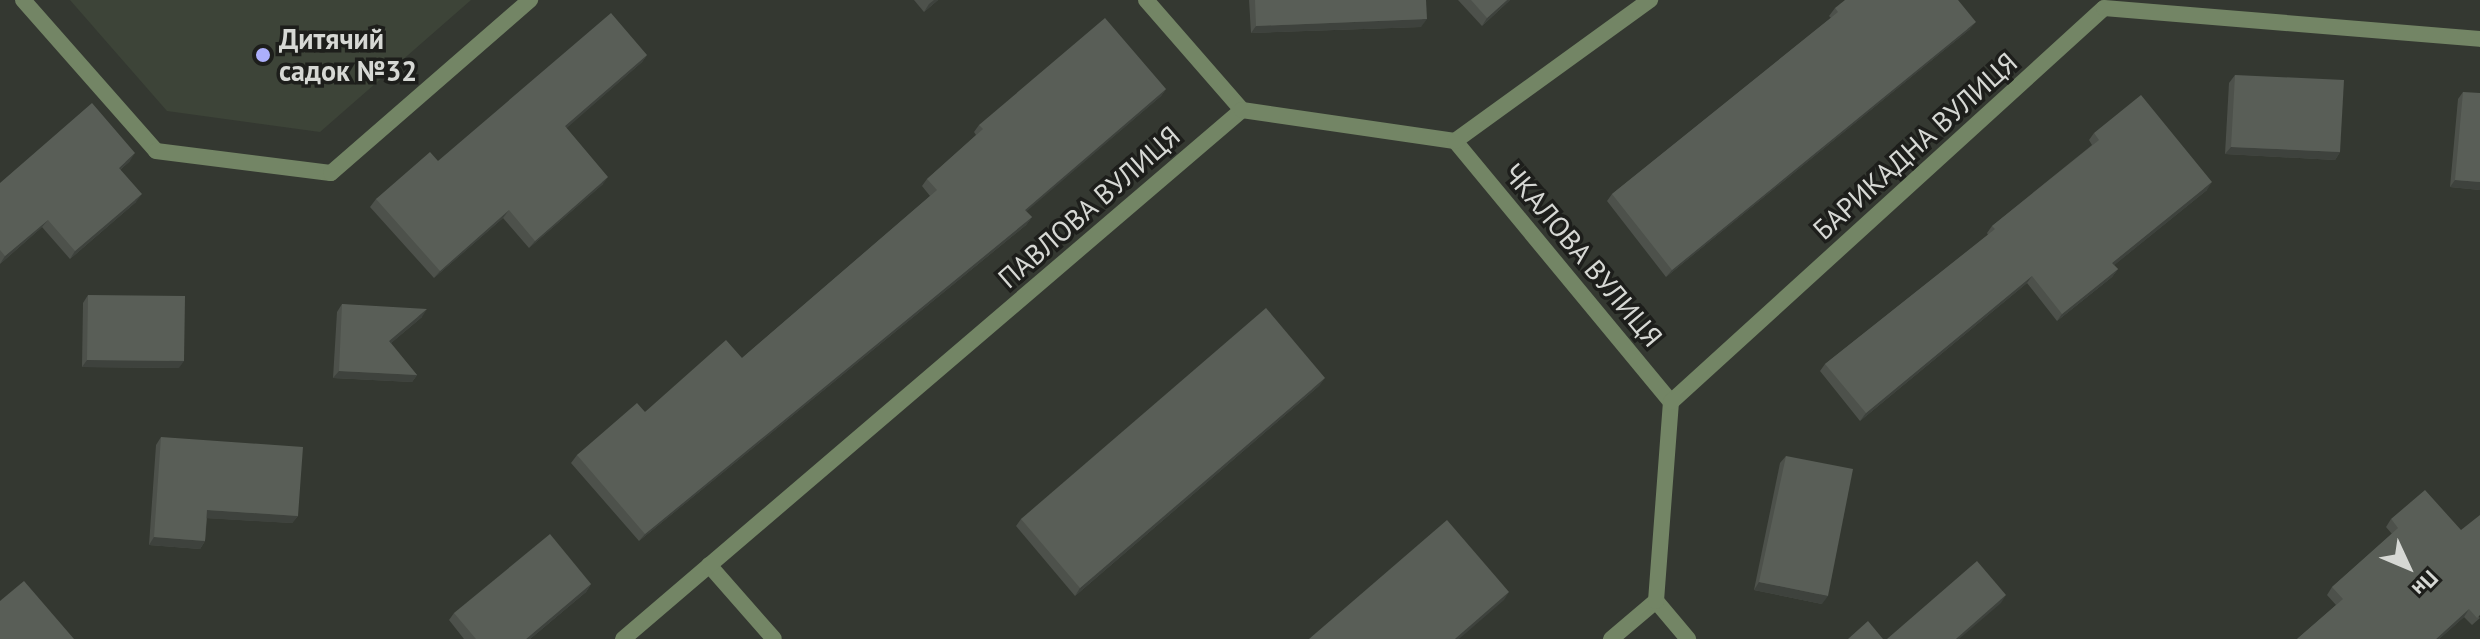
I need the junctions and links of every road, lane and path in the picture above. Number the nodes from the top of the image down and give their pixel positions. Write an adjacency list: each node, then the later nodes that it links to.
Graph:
1 (23, 0): 2 (street)
2 (530, 0)
3 (1146, 0): 7 (street)
4 (1650, 0): 8 (street)
5 (2099, 4): 6 (street, БАРИКАДНА ВУЛИЦЯ); 9 (street, БАРИКАДНА ВУЛИЦЯ)
6 (2480, 39)
7 (1242, 110): 8 (street); 10 (street, ПАВЛОВА ВУЛИЦЯ)
8 (1455, 141): 9 (street, ЧКАЛОВА ВУЛИЦЯ)
9 (1671, 402): 11 (street)
10 (709, 565): 12 (street, ПАВЛОВА ВУЛИЦЯ); 13 (street)
11 (1656, 601): 14 (street); 15 (street)
12 (623, 639)
13 (774, 639)
14 (1611, 639)
15 (1688, 639)

